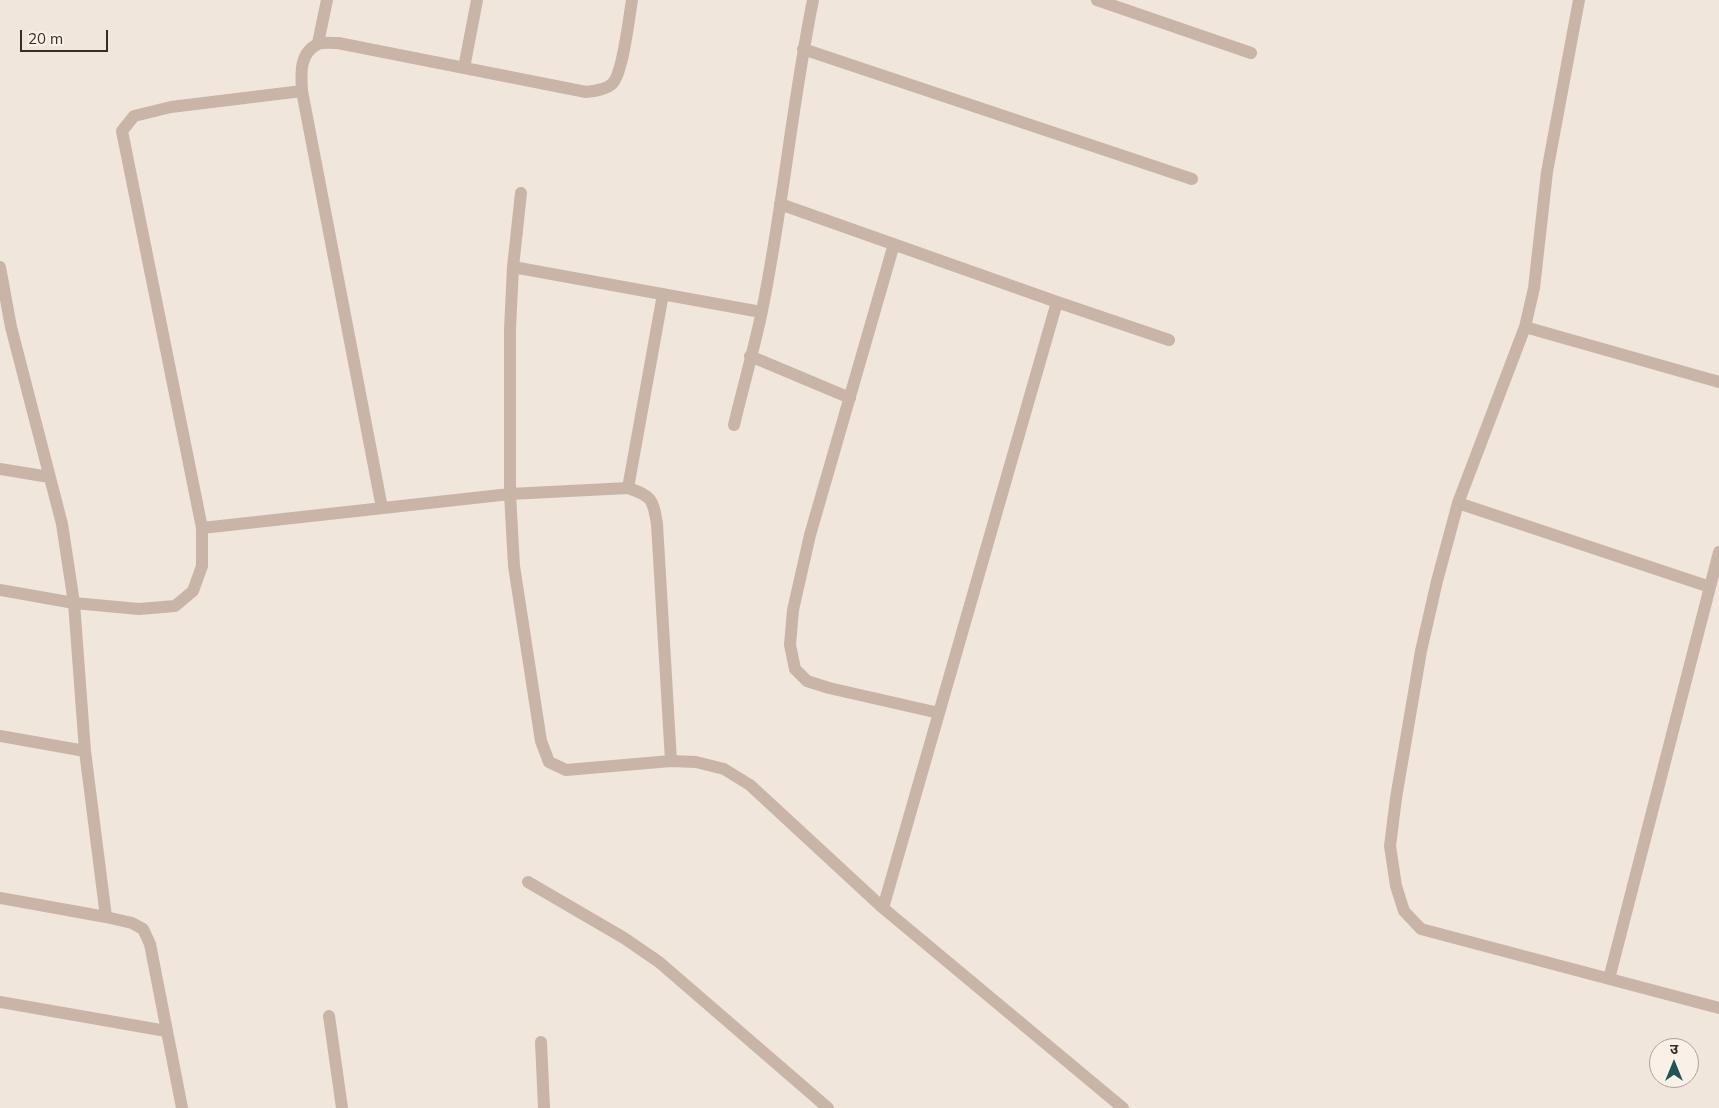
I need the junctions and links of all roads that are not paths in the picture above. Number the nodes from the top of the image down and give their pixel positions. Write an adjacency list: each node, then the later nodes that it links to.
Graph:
1 (326, 0): 7 (street)
2 (477, 0): 10 (street)
3 (632, 0): 10 (street)
4 (813, 0): 8 (street)
5 (1097, 0): 9 (street)
6 (1578, 0): 22 (street)
7 (318, 44): 10 (street); 11 (street)
8 (803, 49): 12 (street); 14 (street)
9 (1251, 53)
10 (464, 68)
11 (302, 90): 33 (street); 34 (street)
12 (1192, 179)
13 (521, 193): 17 (street)
14 (780, 204): 15 (street); 20 (street)
15 (894, 244): 19 (street); 26 (street)
16 (0, 267): 21 (street)
17 (513, 267): 18 (street); 31 (street)
18 (662, 294): 20 (street); 30 (street)
19 (1057, 302): 23 (street); 39 (street)
20 (762, 312): 24 (street)
21 (5, 326): 29 (street)
22 (1525, 327): 25 (street); 32 (street)
23 (1169, 340)
24 (750, 356): 26 (street); 27 (street)
25 (1719, 382)
26 (850, 398): 39 (street)
27 (734, 425)
28 (0, 469): 29 (street)
29 (49, 477): 38 (street)
30 (628, 488): 31 (street); 42 (street)
31 (510, 494): 33 (street); 42 (street)
32 (1458, 503): 36 (street); 47 (street)
33 (382, 508): 34 (street)
34 (202, 528): 38 (street)
35 (1719, 552): 36 (street)
36 (1710, 587): 47 (street)
37 (0, 590): 38 (street)
38 (74, 603): 41 (street)
39 (939, 713): 45 (street)
40 (0, 736): 41 (street)
41 (85, 751): 46 (street)
42 (671, 761): 45 (street)
43 (528, 882): 56 (street)
44 (0, 898): 46 (street)
45 (882, 908): 57 (street)
46 (106, 917): 51 (street)
47 (1609, 979): 49 (street)
48 (0, 1002): 51 (street)
49 (1719, 1008)
50 (329, 1016): 54 (street)
51 (166, 1031): 53 (street)
52 (541, 1042): 55 (street)
53 (182, 1108)
54 (342, 1108)
55 (544, 1108)
56 (828, 1108)
57 (1123, 1108)

